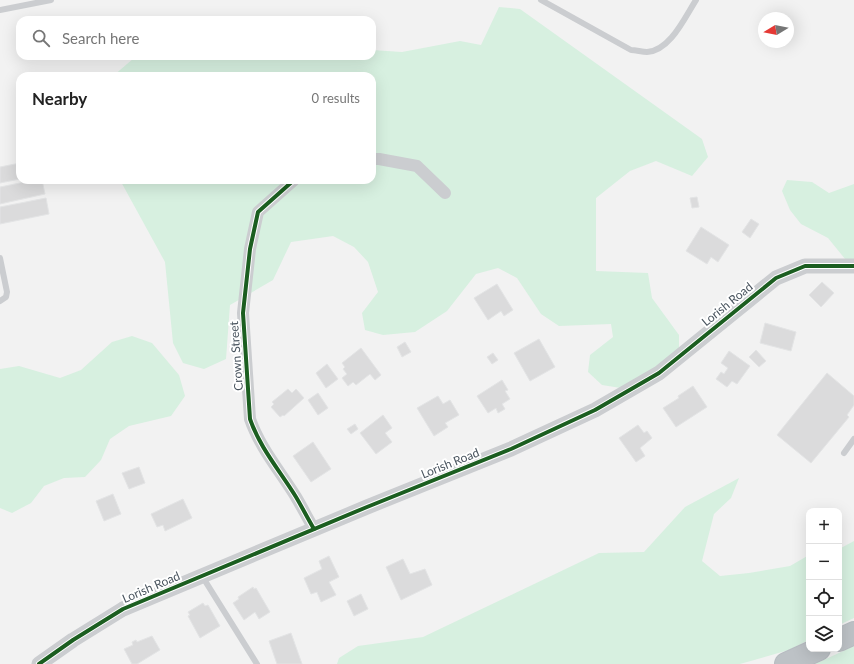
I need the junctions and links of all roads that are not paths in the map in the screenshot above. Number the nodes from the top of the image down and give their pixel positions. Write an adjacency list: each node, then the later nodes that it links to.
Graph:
1 (51, 0): 4 (lane)
2 (541, 0): 3 (lane)
3 (696, 0)
4 (0, 10)
5 (376, 159): 7 (street)
6 (290, 184): 13 (street, Crown Street)
7 (445, 193)
8 (0, 258): 10 (lane)
9 (854, 266): 13 (street, Lorish Road)
10 (0, 301)
11 (854, 439): 12 (lane)
12 (844, 453)
13 (314, 529): 14 (street, Lorish Road)
14 (202, 576): 18 (street, Lorish Road); 19 (lane)
15 (854, 633): 16 (highway)
16 (842, 639)
17 (812, 652): 20 (highway)
18 (39, 664)
19 (257, 664)
20 (786, 664)

